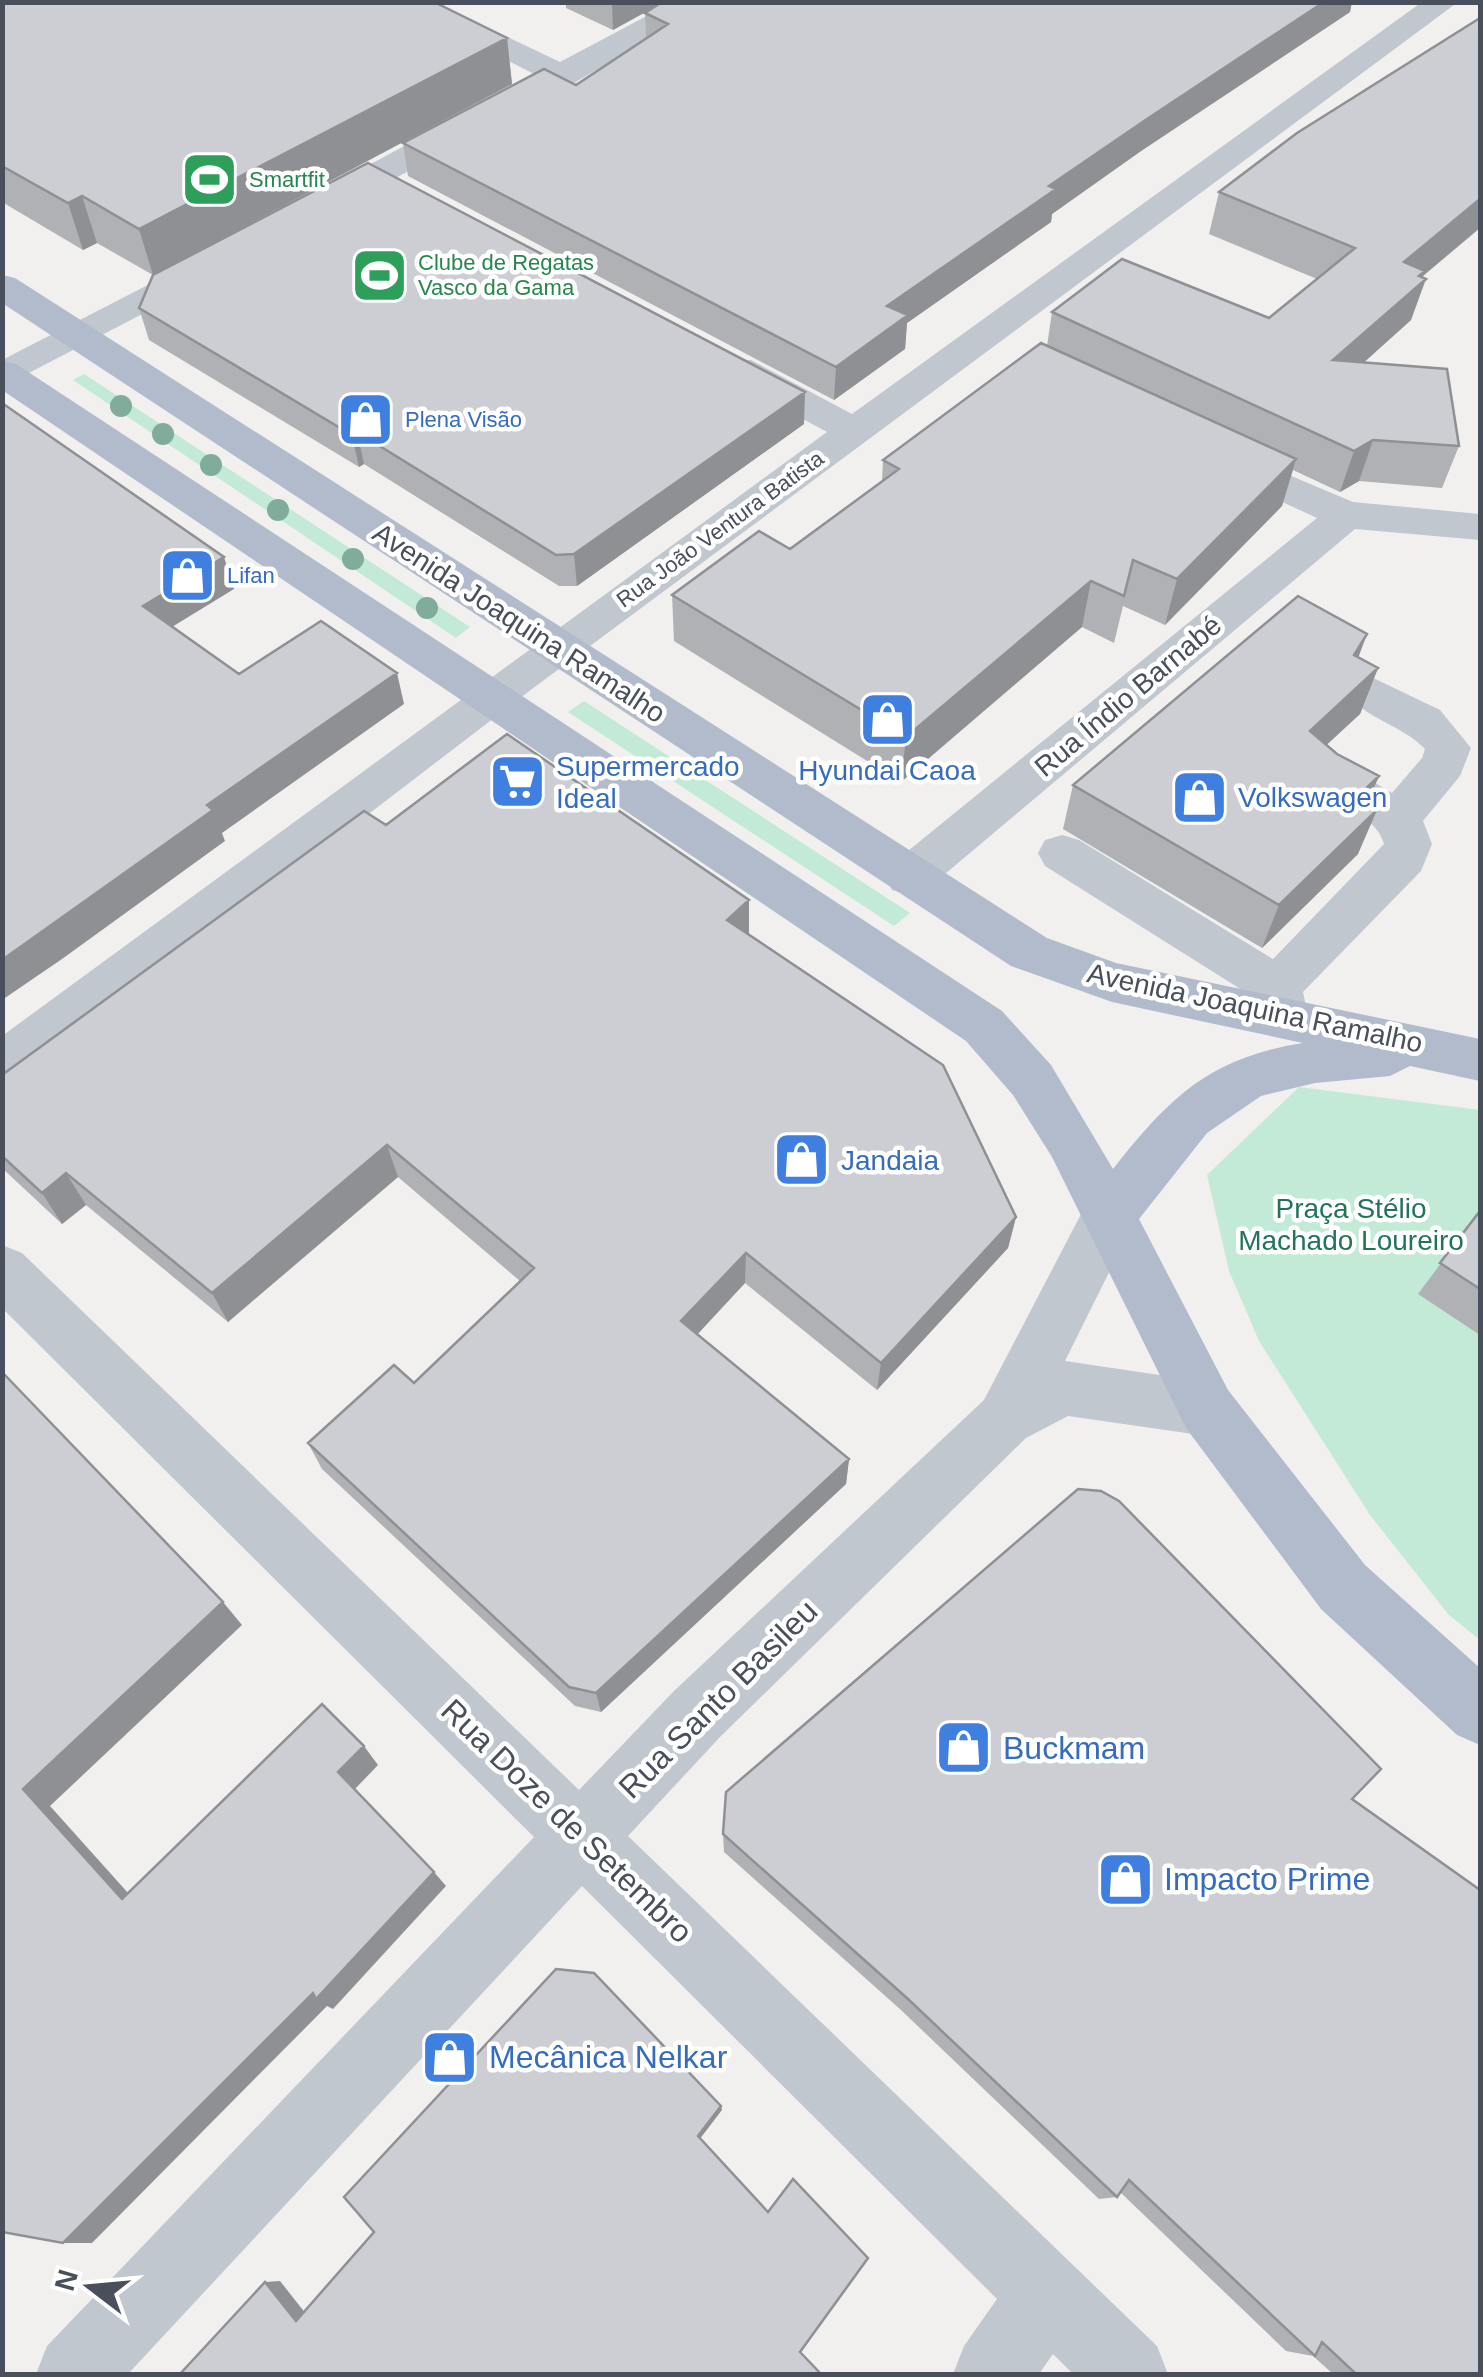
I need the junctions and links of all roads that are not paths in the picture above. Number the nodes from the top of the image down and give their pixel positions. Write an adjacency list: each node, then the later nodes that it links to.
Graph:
1 (408, 2): 4 (street)
2 (697, 2): 4 (street)
3 (1444, 2): 13 (street, Rua João Ventura Batista)
4 (563, 76): 5 (street)
5 (375, 176): 6 (street); 7 (street)
6 (411, 196)
7 (278, 228)
8 (243, 246): 10 (street)
9 (2, 286): 10 (main road, Avenida Joaquina Ramalho)
10 (80, 333): 12 (street); 17 (main road, Avenida Joaquina Ramalho)
11 (700, 348): 13 (street)
12 (4, 374): 19 (main road)
13 (853, 430): 17 (street, Rua João Ventura Batista)
14 (1187, 442): 15 (street)
15 (1346, 516): 16 (street); 23 (street, Rua Índio Barnabé)
16 (1480, 527)
17 (556, 649): 19 (street, Rua João Ventura Batista); 23 (main road, Avenida Joaquina Ramalho)
18 (1369, 692): 21 (street)
19 (491, 697): 26 (street, Rua João Ventura Batista); 27 (main road)
20 (1326, 779): 21 (street)
21 (1397, 819): 24 (street)
22 (1062, 853): 24 (street)
23 (910, 877): 24 (main road, Avenida Joaquina Ramalho)
24 (1280, 1001): 25 (main road, Avenida Joaquina Ramalho)
25 (1464, 1055): 27 (main road)
26 (2, 1064)
27 (1111, 1212): 29 (main road); 30 (street, Rua Santo Basileu)
28 (2, 1270): 32 (street, Rua Doze de Setembro)
29 (1207, 1409): 30 (street); 31 (main road)
30 (1005, 1418): 32 (street, Rua Santo Basileu)
31 (1480, 1712)
32 (583, 1836): 33 (street, Rua Doze de Setembro); 34 (street, Rua Santo Basileu)
33 (1047, 2294): 35 (street); 36 (street, Rua Doze de Setembro)
34 (74, 2374)
35 (992, 2374)
36 (1128, 2374)

